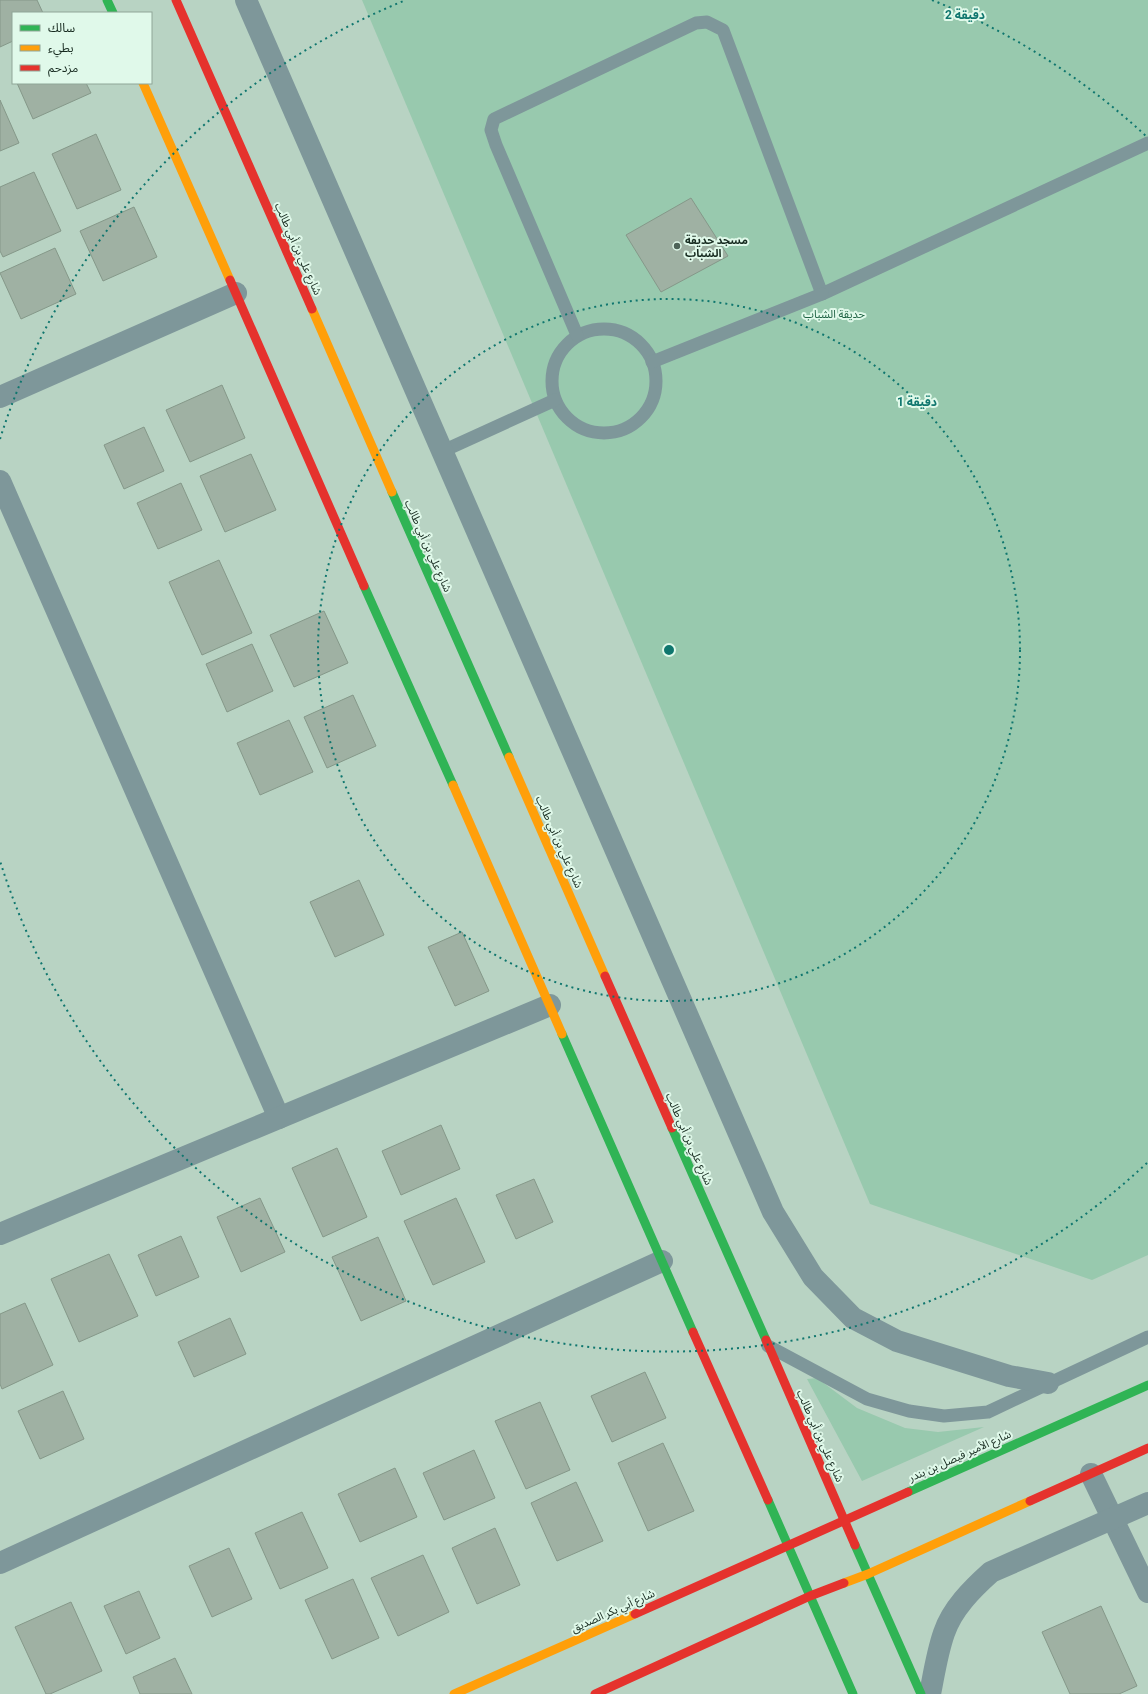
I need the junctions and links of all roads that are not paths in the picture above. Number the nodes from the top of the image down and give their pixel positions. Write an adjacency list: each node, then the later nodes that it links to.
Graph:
1 (107, 0): 4 (street)
2 (176, 0): 21 (street, شارع علي بن أبي طالب)
3 (246, 0): 13 (street)
4 (113, 12)
5 (144, 84): 7 (street)
6 (1148, 143): 8 (lane)
7 (236, 293): 11 (street); 16 (street)
8 (822, 294): 9 (lane); 10 (lane)
9 (577, 334): 10 (lane); 12 (lane)
10 (652, 362): 12 (lane)
11 (0, 397)
12 (555, 400): 13 (lane)
13 (443, 452): 22 (street)
14 (0, 480): 15 (street)
15 (5, 507): 17 (street)
16 (550, 1005): 17 (street); 19 (street)
17 (279, 1118): 18 (street)
18 (0, 1234)
19 (662, 1261): 29 (street); 30 (street)
20 (1148, 1337): 22 (lane)
21 (767, 1345): 22 (lane); 28 (street, شارع علي بن أبي طالب)
22 (1048, 1383)
23 (1148, 1385): 28 (street, شارع الأمير فيصل بن بندر)
24 (1148, 1448): 25 (street)
25 (1091, 1474): 27 (street); 31 (street)
26 (1148, 1503): 27 (street)
27 (1113, 1518): 32 (street); 38 (street)
28 (844, 1520): 29 (street, شارع الأمير فيصل بن بندر); 31 (street, شارع علي بن أبي طالب)
29 (785, 1548): 33 (street); 34 (street, شارع أبي بكر الصديق)
30 (0, 1563)
31 (868, 1574): 33 (street); 37 (street, شارع علي بن أبي طالب)
32 (1148, 1592)
33 (810, 1596): 35 (street); 36 (street)
34 (454, 1694)
35 (595, 1694)
36 (853, 1694)
37 (921, 1694)
38 (930, 1694)

